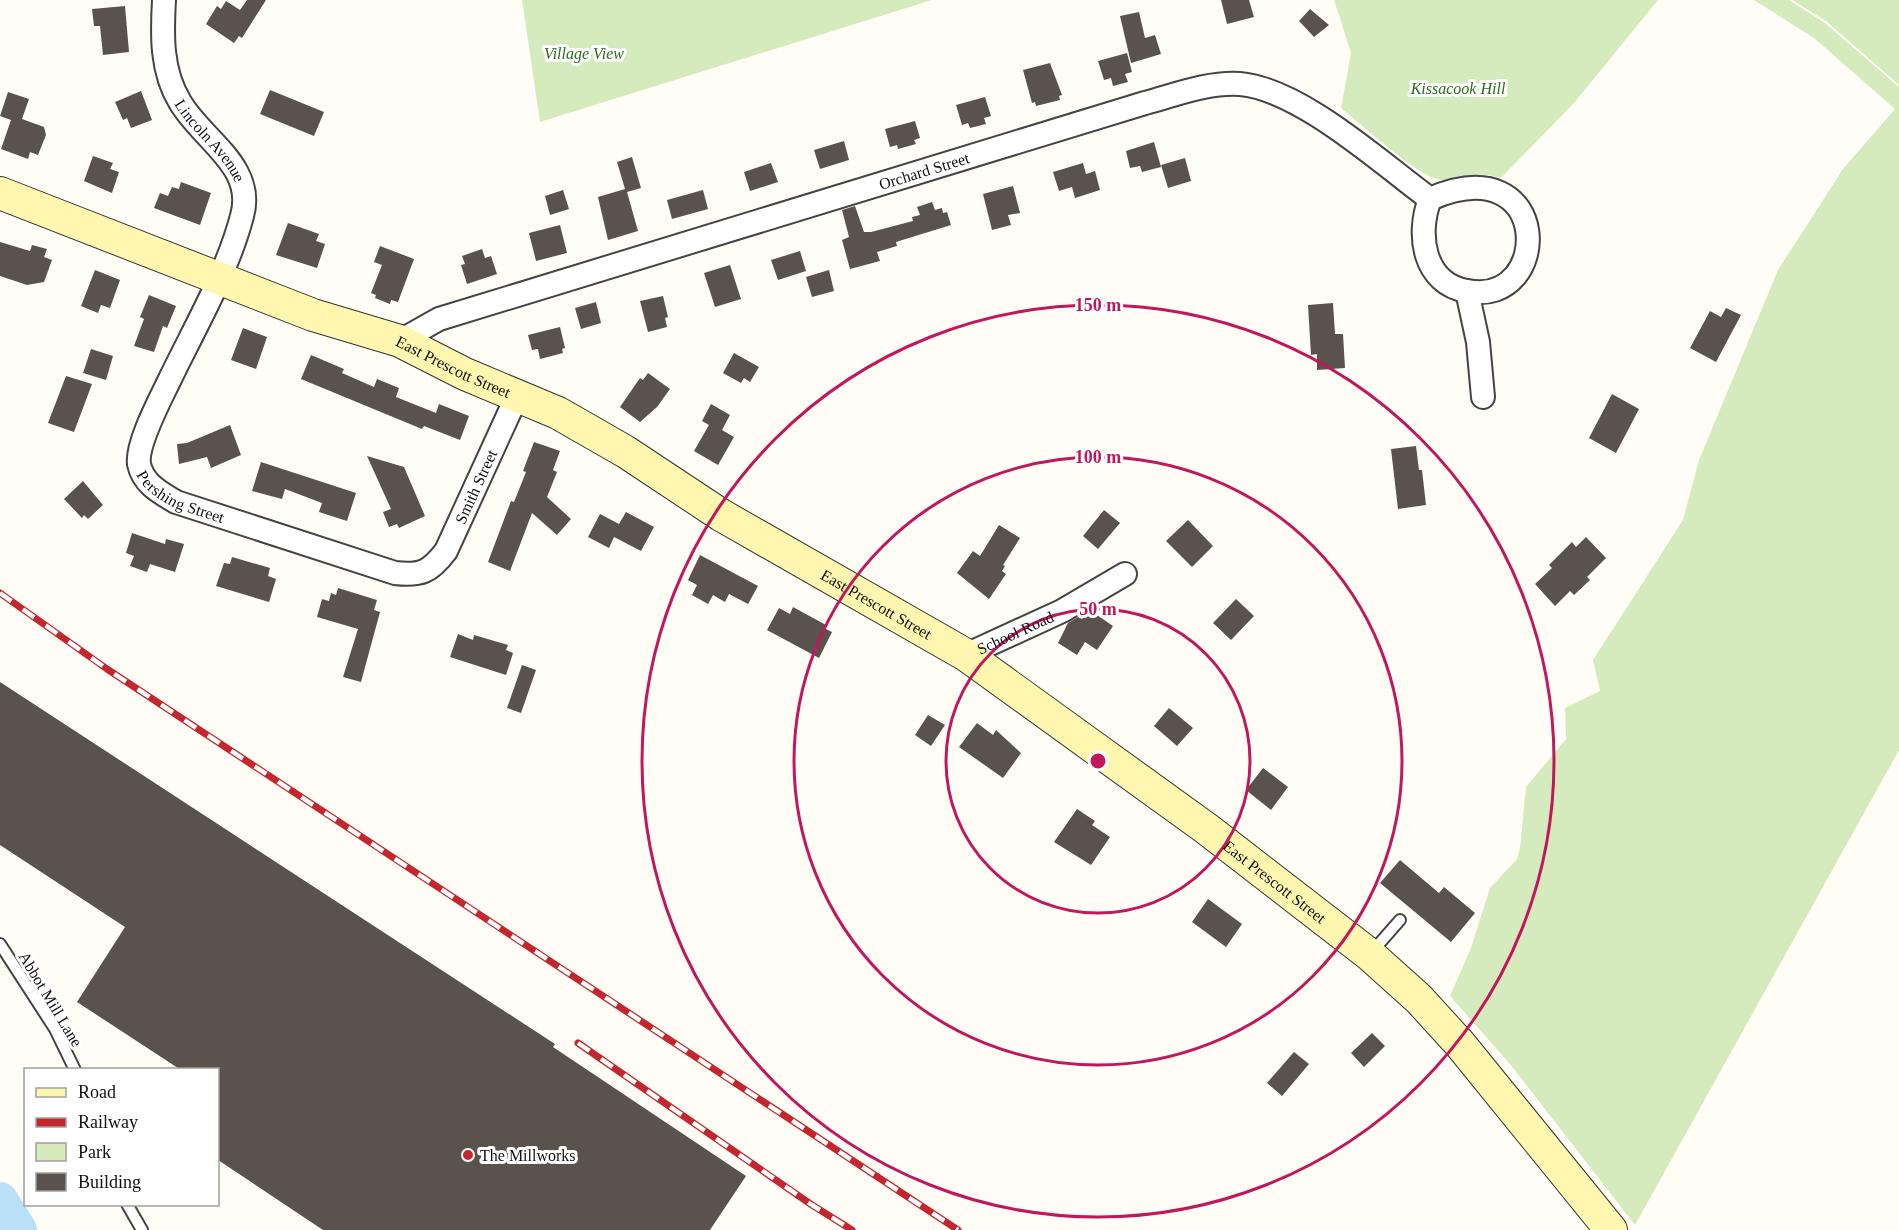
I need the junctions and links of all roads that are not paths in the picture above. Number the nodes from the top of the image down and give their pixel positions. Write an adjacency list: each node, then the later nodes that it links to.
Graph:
1 (164, 0): 4 (street, Lincoln Avenue)
2 (0, 193): 4 (main road, East Prescott Street)
3 (1430, 199): 5 (street); 5 (street); 6 (street, Orchard Street)
4 (218, 278): 6 (main road, East Prescott Street); 9 (street, Pershing Street)
5 (1467, 291): 8 (street)
6 (400, 341): 7 (main road, East Prescott Street)
7 (517, 396): 9 (street, Smith Street); 11 (main road, East Prescott Street)
8 (1483, 397)
9 (425, 570)
10 (1125, 574): 11 (street, School Road)
11 (966, 655): 14 (main road, East Prescott Street)
12 (1400, 920): 14 (lane)
13 (0, 944): 15 (lane, Abbot Mill Lane)
14 (1370, 955): 18 (main road, East Prescott Street)
15 (74, 1068)
16 (128, 1206): 17 (lane)
17 (142, 1230)
18 (1611, 1230)

